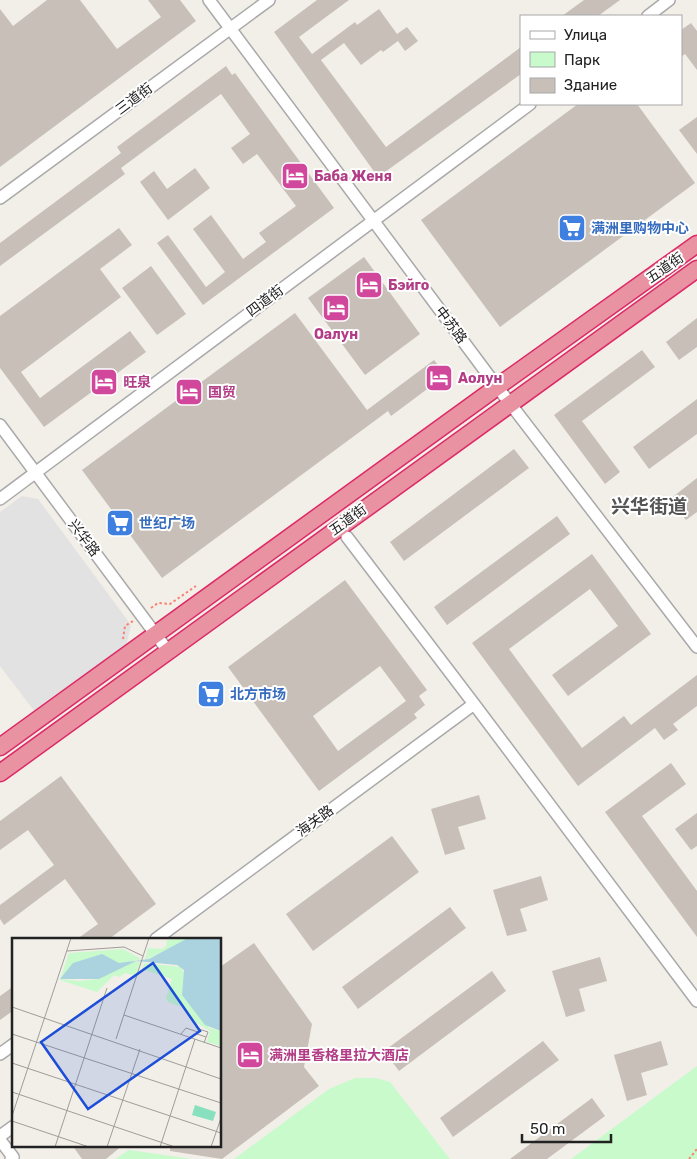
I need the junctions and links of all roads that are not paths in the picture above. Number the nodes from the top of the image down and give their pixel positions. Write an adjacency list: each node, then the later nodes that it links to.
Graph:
1 (209, 0): 5 (street, 中苏路)
2 (269, 0): 5 (street, 三道街)
3 (669, 0): 4 (street)
4 (649, 15)
5 (230, 28): 7 (street, 三道街); 8 (street, 中苏路)
6 (529, 105): 8 (street, 四道街)
7 (0, 198)
8 (372, 221): 11 (street, 中苏路); 14 (street, 四道街)
9 (697, 244): 11 (highway, 五道街)
10 (697, 269): 12 (highway, 五道街)
11 (497, 387): 12 (street, 中苏路); 17 (highway, 五道街)
12 (510, 403): 18 (street, 中苏路); 19 (highway, 五道街)
13 (0, 425): 14 (street, 兴华路)
14 (35, 472): 15 (street, 四道街); 17 (street, 兴华路)
15 (0, 499)
16 (347, 537): 20 (street)
17 (156, 634): 19 (street, 兴华路); 21 (highway, 五道街)
18 (697, 647)
19 (168, 651): 22 (highway, 五道街)
20 (474, 704): 23 (street, 海关路); 24 (street)
21 (0, 747)
22 (0, 773)
23 (157, 938)
24 (697, 1001)
25 (12, 1045): 26 (street)
26 (0, 1054)
27 (12, 1128): 28 (street)
28 (0, 1138): 29 (street)
29 (10, 1159)

